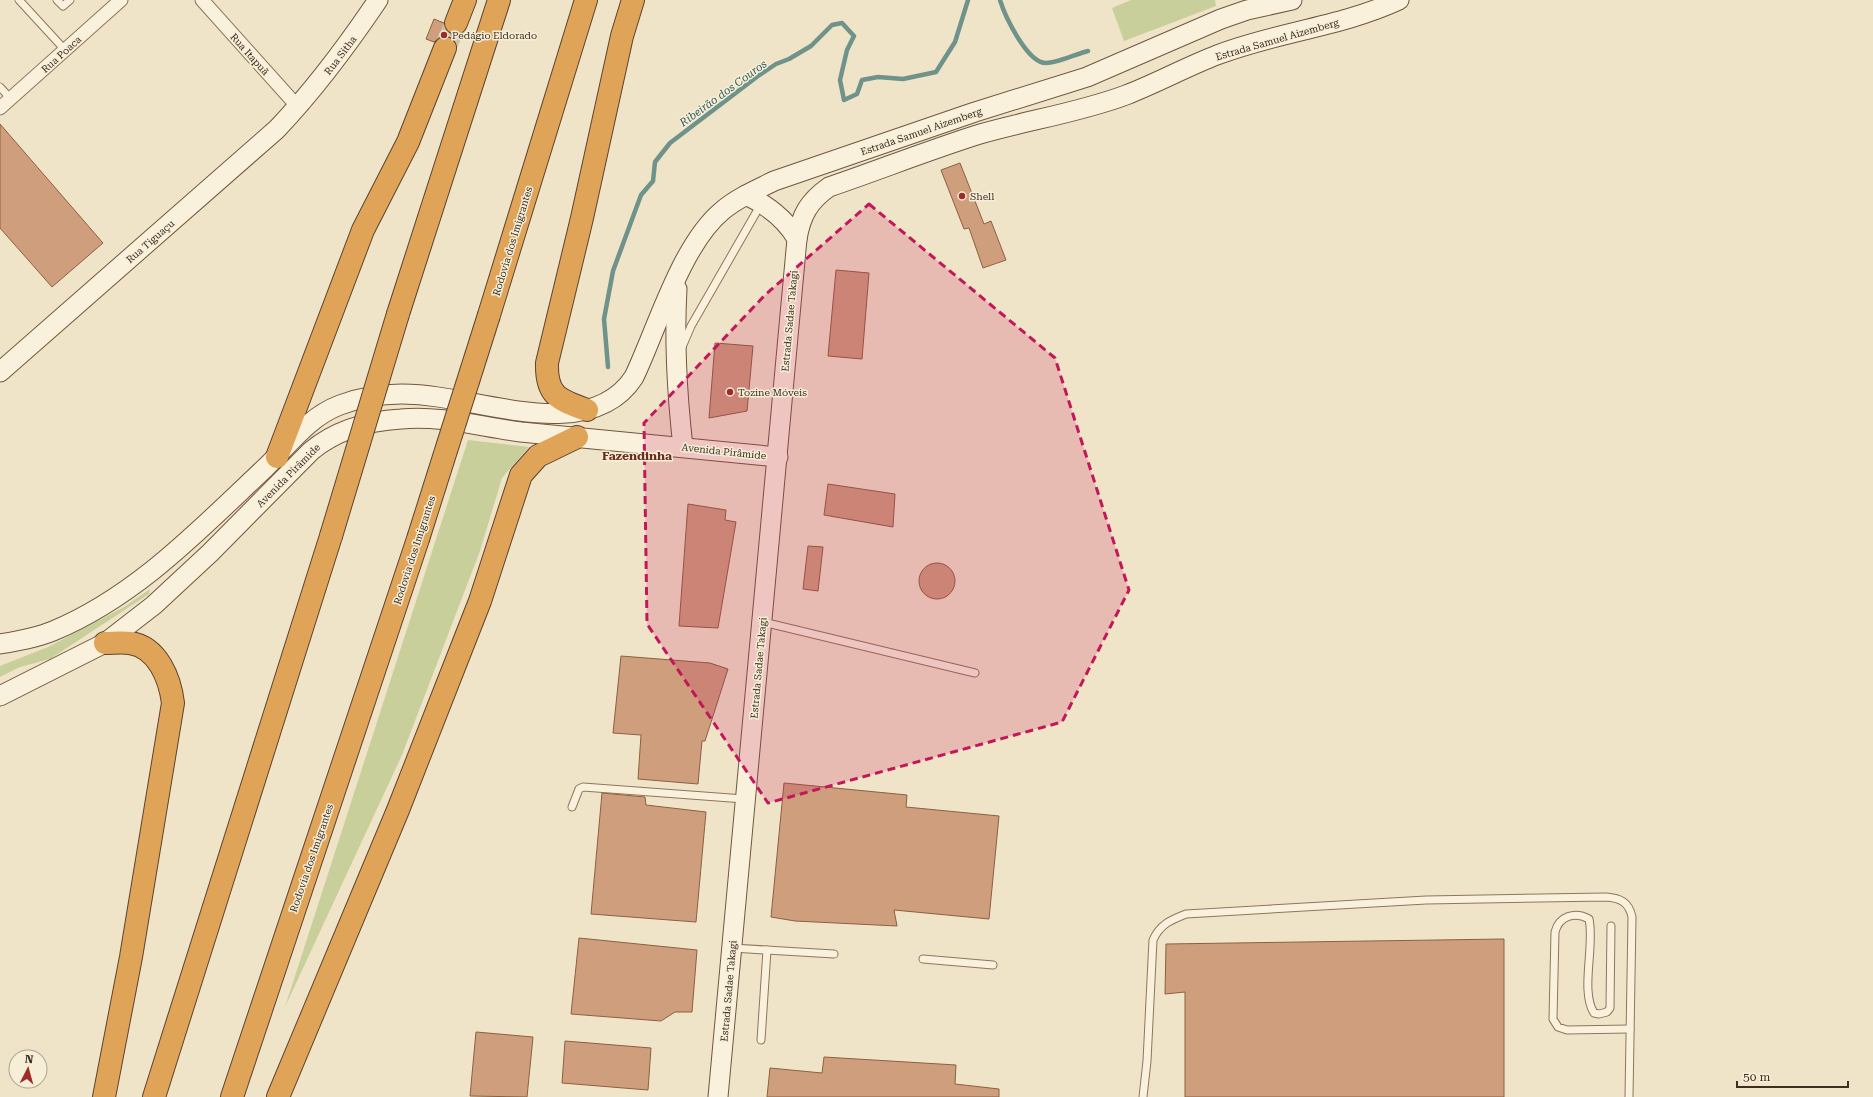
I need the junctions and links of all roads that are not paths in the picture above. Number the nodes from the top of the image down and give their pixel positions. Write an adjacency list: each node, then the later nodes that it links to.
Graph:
1 (19, 0): 15 (lane)
2 (57, 0): 3 (lane)
3 (70, 0)
4 (121, 0): 15 (street, Rua Poaca)
5 (202, 0): 18 (street, Rua Itapuã)
6 (378, 0): 18 (main road, Rua Sitha)
7 (465, 0): 13 (highway)
8 (499, 0): 49 (highway, bridge)
9 (586, 0): 50 (highway, Rodovia dos Imigrantes, bridge)
10 (633, 0): 26 (highway)
11 (1292, 0): 20 (main road, Estrada Samuel Aizemberg)
12 (1399, 0): 21 (main road, Estrada Samuel Aizemberg)
13 (456, 22)
14 (445, 48): 29 (highway)
15 (65, 50): 17 (street, Rua Poaca)
16 (0, 87): 17 (lane)
17 (10, 98): 19 (street, Rua Poaca)
18 (298, 107): 25 (main road, Rua Tiguaçu)
19 (0, 108)
20 (763, 193): 21 (main road); 22 (main road, Estrada Samuel Aizemberg); 24 (lane)
21 (797, 239): 30 (main road, Estrada Sadae Takagi)
22 (677, 278): 23 (main road, Estrada Samuel Aizemberg); 24 (main road)
23 (639, 367): 26 (main road, Avenida Pirâmide)
24 (676, 368): 28 (main road)
25 (0, 372)
26 (587, 410): 29 (main road, Avenida Pirâmide)
27 (577, 437): 28 (main road, Avenida Pirâmide); 33 (main road, Avenida Pirâmide); 51 (highway)
28 (682, 447): 30 (main road, Avenida Pirâmide)
29 (277, 457): 32 (main road, Avenida Pirâmide)
30 (778, 457): 31 (main road, Estrada Sadae Takagi)
31 (763, 622): 36 (lane); 38 (main road, Estrada Sadae Takagi)
32 (53, 631): 34 (main road, Avenida Pirâmide); 35 (main road)
33 (105, 643): 37 (main road, Avenida Pirâmide); 48 (highway)
34 (0, 644)
35 (0, 653)
36 (975, 673)
37 (0, 696)
38 (746, 799): 39 (lane); 41 (main road, Estrada Sadae Takagi)
39 (572, 807)
40 (1611, 926): 46 (lane)
41 (732, 948): 42 (lane); 52 (main road, Estrada Sadae Takagi)
42 (767, 950): 43 (lane); 47 (lane)
43 (834, 954)
44 (923, 959): 45 (lane)
45 (993, 965)
46 (1630, 1029): 53 (lane); 54 (lane)
47 (761, 1040)
48 (104, 1097)
49 (154, 1097)
50 (232, 1097)
51 (278, 1097)
52 (718, 1097)
53 (1143, 1097)
54 (1629, 1097)

